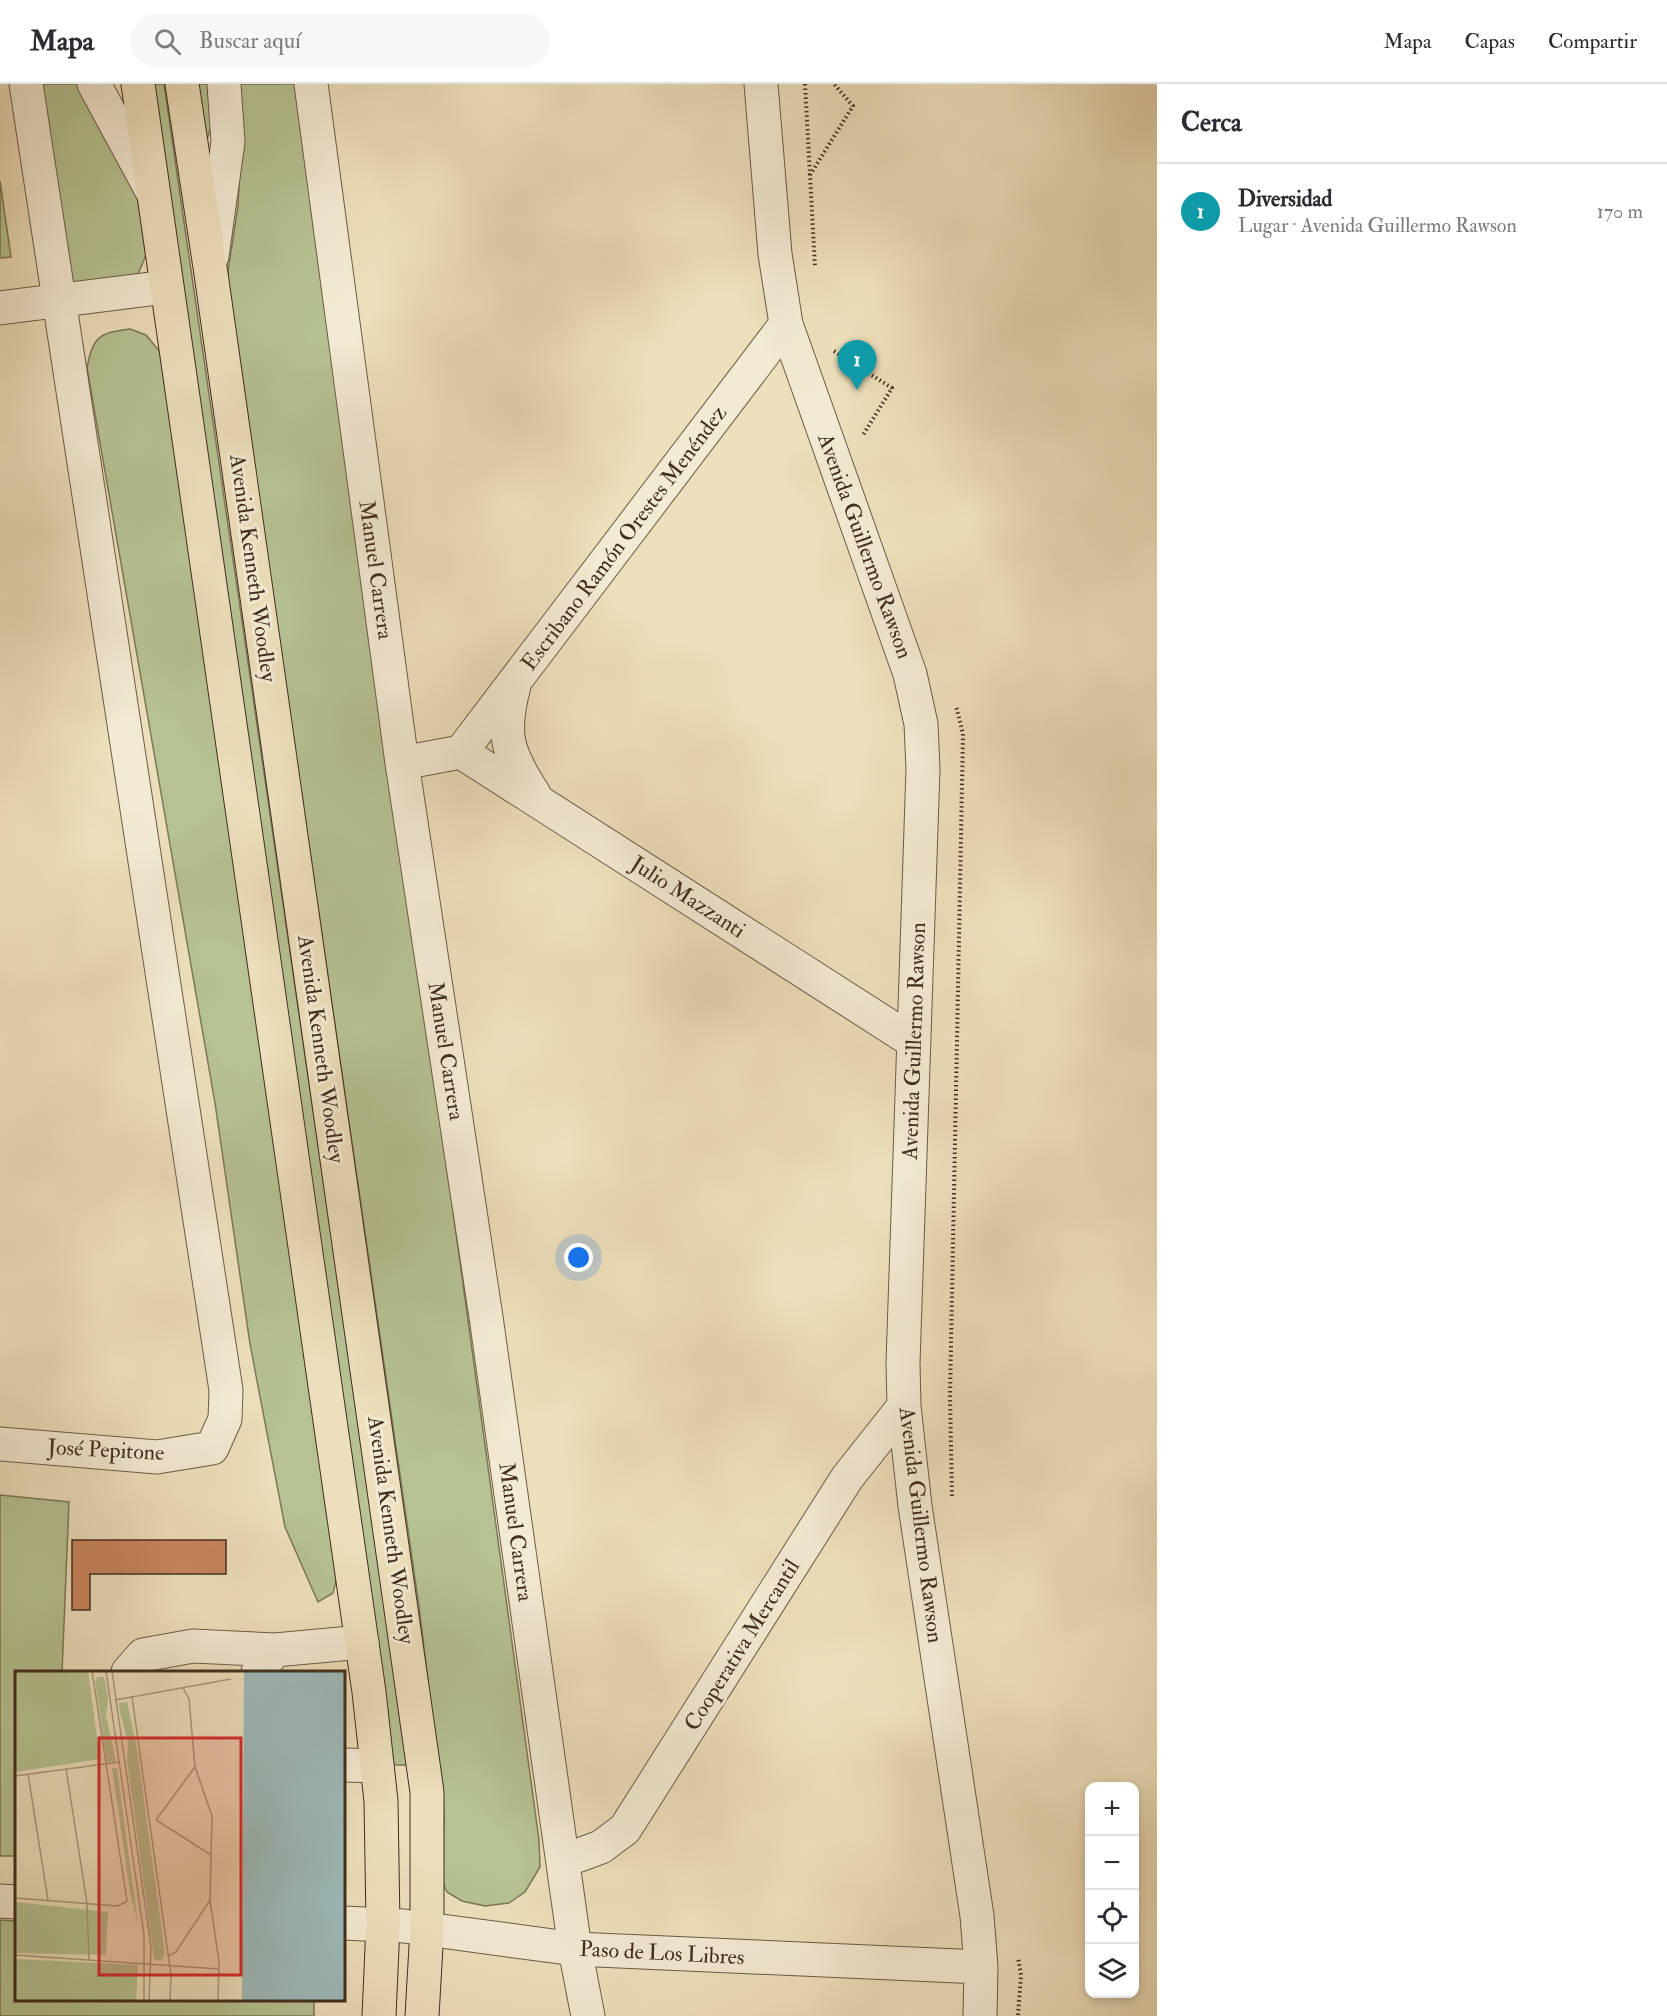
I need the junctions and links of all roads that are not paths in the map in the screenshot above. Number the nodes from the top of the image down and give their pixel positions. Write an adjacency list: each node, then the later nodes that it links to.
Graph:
1 (26, 84): 11 (street)
2 (94, 84): 8 (street)
3 (138, 84): 8 (main road, Avenida Kenneth Woodley)
4 (182, 84): 9 (main road, Avenida Kenneth Woodley)
5 (224, 84): 9 (street)
6 (311, 84): 16 (street, Manuel Carrera)
7 (761, 84): 13 (street, Avenida Guillermo Rawson)
8 (154, 195): 10 (main road, Avenida Kenneth Woodley)
9 (210, 267): 31 (main road, Avenida Kenneth Woodley)
10 (166, 286): 11 (street); 21 (main road, Avenida Kenneth Woodley)
11 (59, 301): 12 (street); 20 (street, José Pepitone)
12 (0, 308)
13 (786, 324): 14 (street, Escribano Ramón Orestes Menéndez); 18 (street, Avenida Guillermo Rawson)
14 (515, 681): 15 (street, Escribano Ramón Orestes Menéndez); 17 (street)
15 (461, 752): 16 (street); 17 (street, Julio Mazzanti)
16 (402, 763): 26 (street, Manuel Carrera)
17 (538, 801): 18 (street, Julio Mazzanti)
18 (914, 1042): 19 (street, Avenida Guillermo Rawson)
19 (904, 1406): 26 (street, Cooperativa Mercantil); 33 (street, Avenida Guillermo Rawson)
20 (0, 1444)
21 (362, 1642): 22 (street); 25 (main road, Avenida Kenneth Woodley)
22 (267, 1661): 23 (street)
23 (129, 1671)
24 (345, 1765): 25 (street)
25 (377, 1766): 30 (main road, Avenida Kenneth Woodley)
26 (563, 1861): 32 (street, Manuel Carrera)
27 (0, 1901): 28 (street)
28 (15, 1902)
29 (345, 1923): 30 (street, Paso de Los Libres)
30 (383, 1925): 31 (street, Paso de Los Libres); 34 (main road, Avenida Kenneth Woodley)
31 (427, 1929): 32 (street, Paso de Los Libres); 35 (main road, Avenida Kenneth Woodley)
32 (575, 1950): 33 (street, Paso de Los Libres); 36 (street, Manuel Carrera)
33 (981, 1967): 37 (street, Avenida Guillermo Rawson)
34 (379, 2016)
35 (423, 2016)
36 (588, 2016)
37 (980, 2016)

